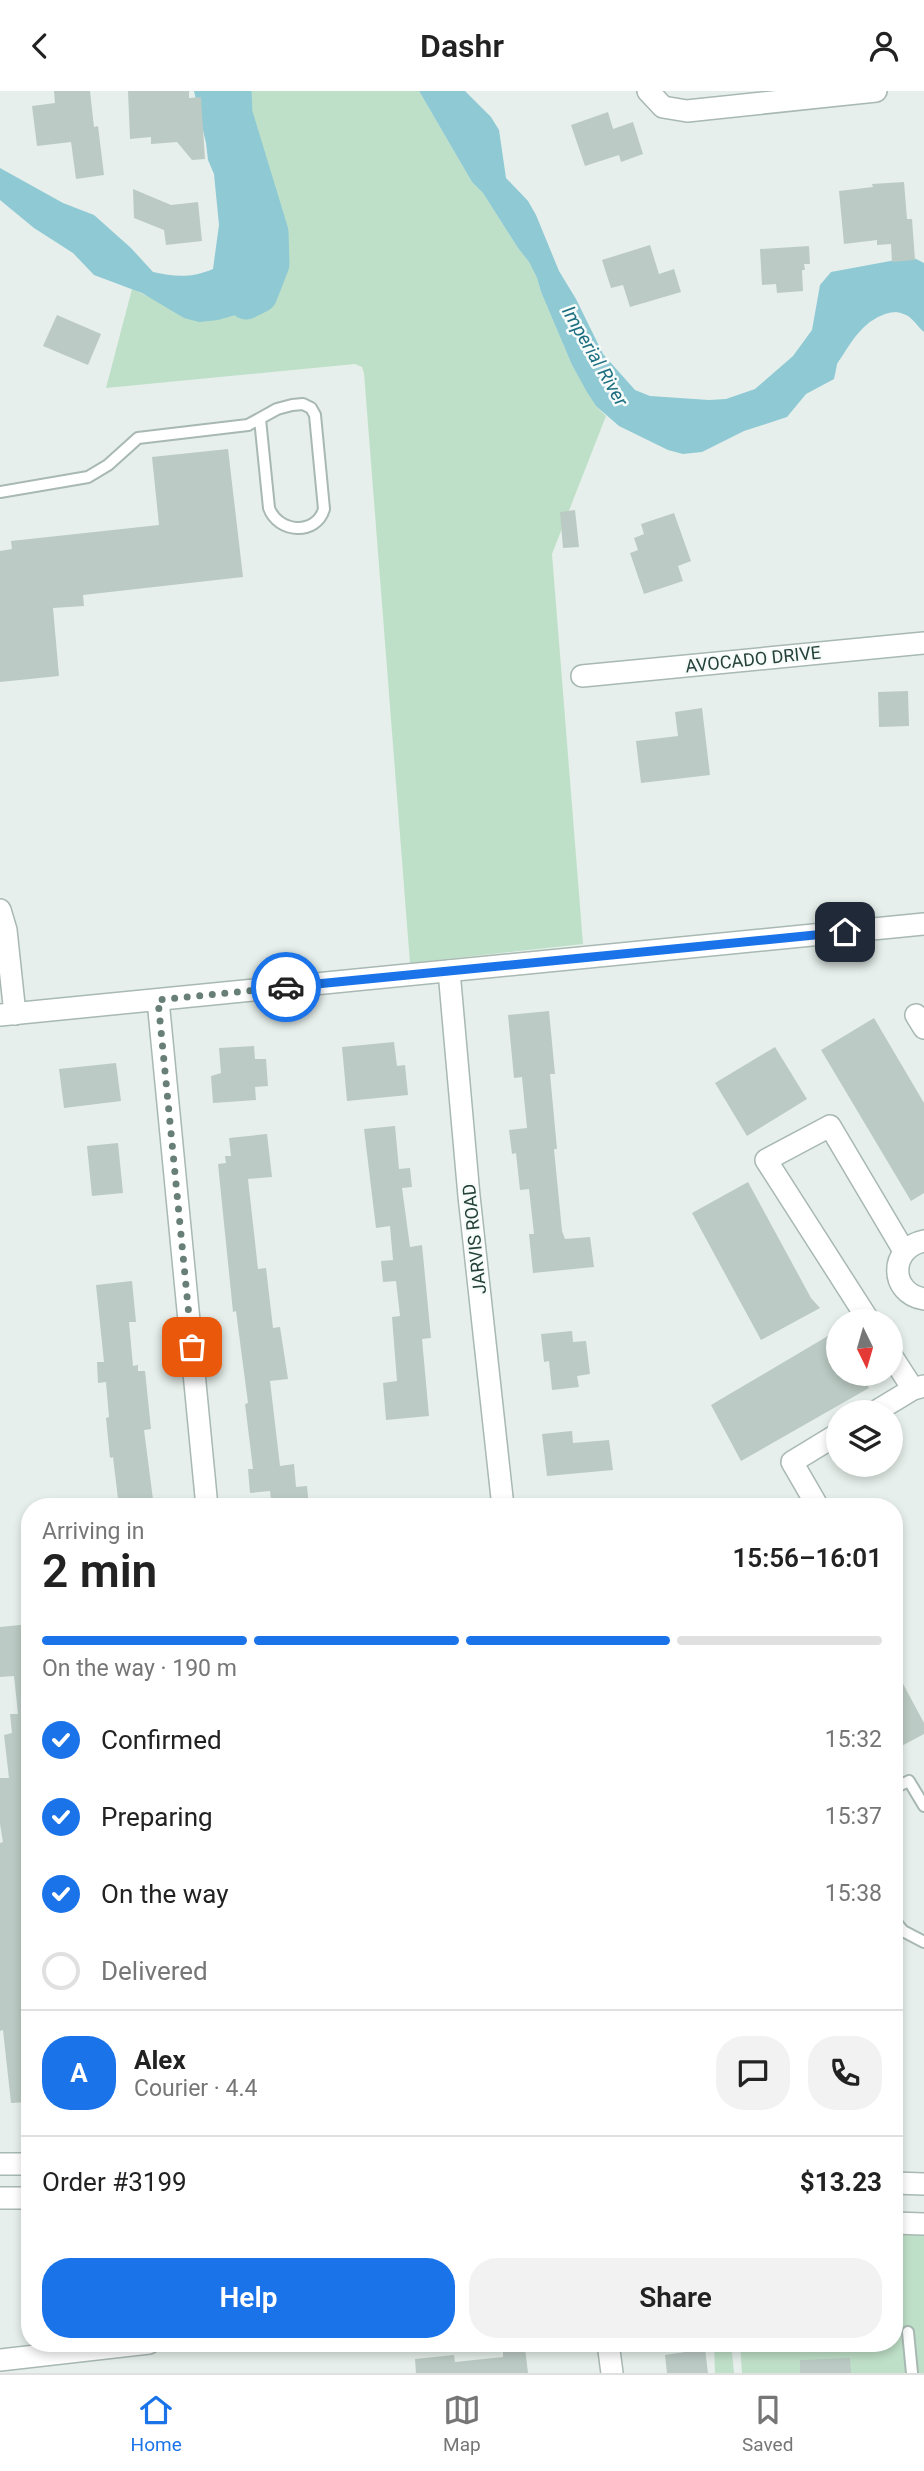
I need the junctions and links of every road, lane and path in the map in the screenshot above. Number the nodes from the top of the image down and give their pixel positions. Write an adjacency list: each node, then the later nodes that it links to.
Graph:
1 (648, 91): 2 (street)
2 (876, 91)
3 (260, 419): 3 (lane); 4 (lane)
4 (0, 492)
5 (924, 643): 6 (street, AVOCADO DRIVE)
6 (582, 675)
7 (0, 910): 9 (street)
8 (924, 925): 10 (street)
9 (5, 962): 12 (street)
10 (449, 971): 11 (street); 22 (street, JARVIS ROAD)
11 (158, 1000): 12 (street); 21 (street)
12 (8, 1015)
13 (924, 1241): 14 (street)
14 (904, 1251): 15 (street); 16 (street)
15 (924, 1300)
16 (861, 1309)
17 (903, 1370): 18 (street)
18 (918, 1388): 19 (street)
19 (896, 1400)
20 (826, 1441): 23 (street)
21 (206, 1498)
22 (502, 1498)
23 (813, 1498)
24 (903, 1784): 25 (lane)
25 (924, 1806)
26 (903, 1931): 27 (lane)
27 (924, 1942)
28 (0, 2164): 29 (street)
29 (21, 2164)
30 (903, 2183): 31 (street)
31 (924, 2184)
32 (0, 2198): 33 (street)
33 (21, 2198)
34 (903, 2223): 35 (street)
35 (924, 2224)
36 (908, 2332): 41 (lane)
37 (70, 2352): 39 (street)
38 (609, 2352): 40 (street)
39 (0, 2360)
40 (612, 2373)
41 (912, 2373)

